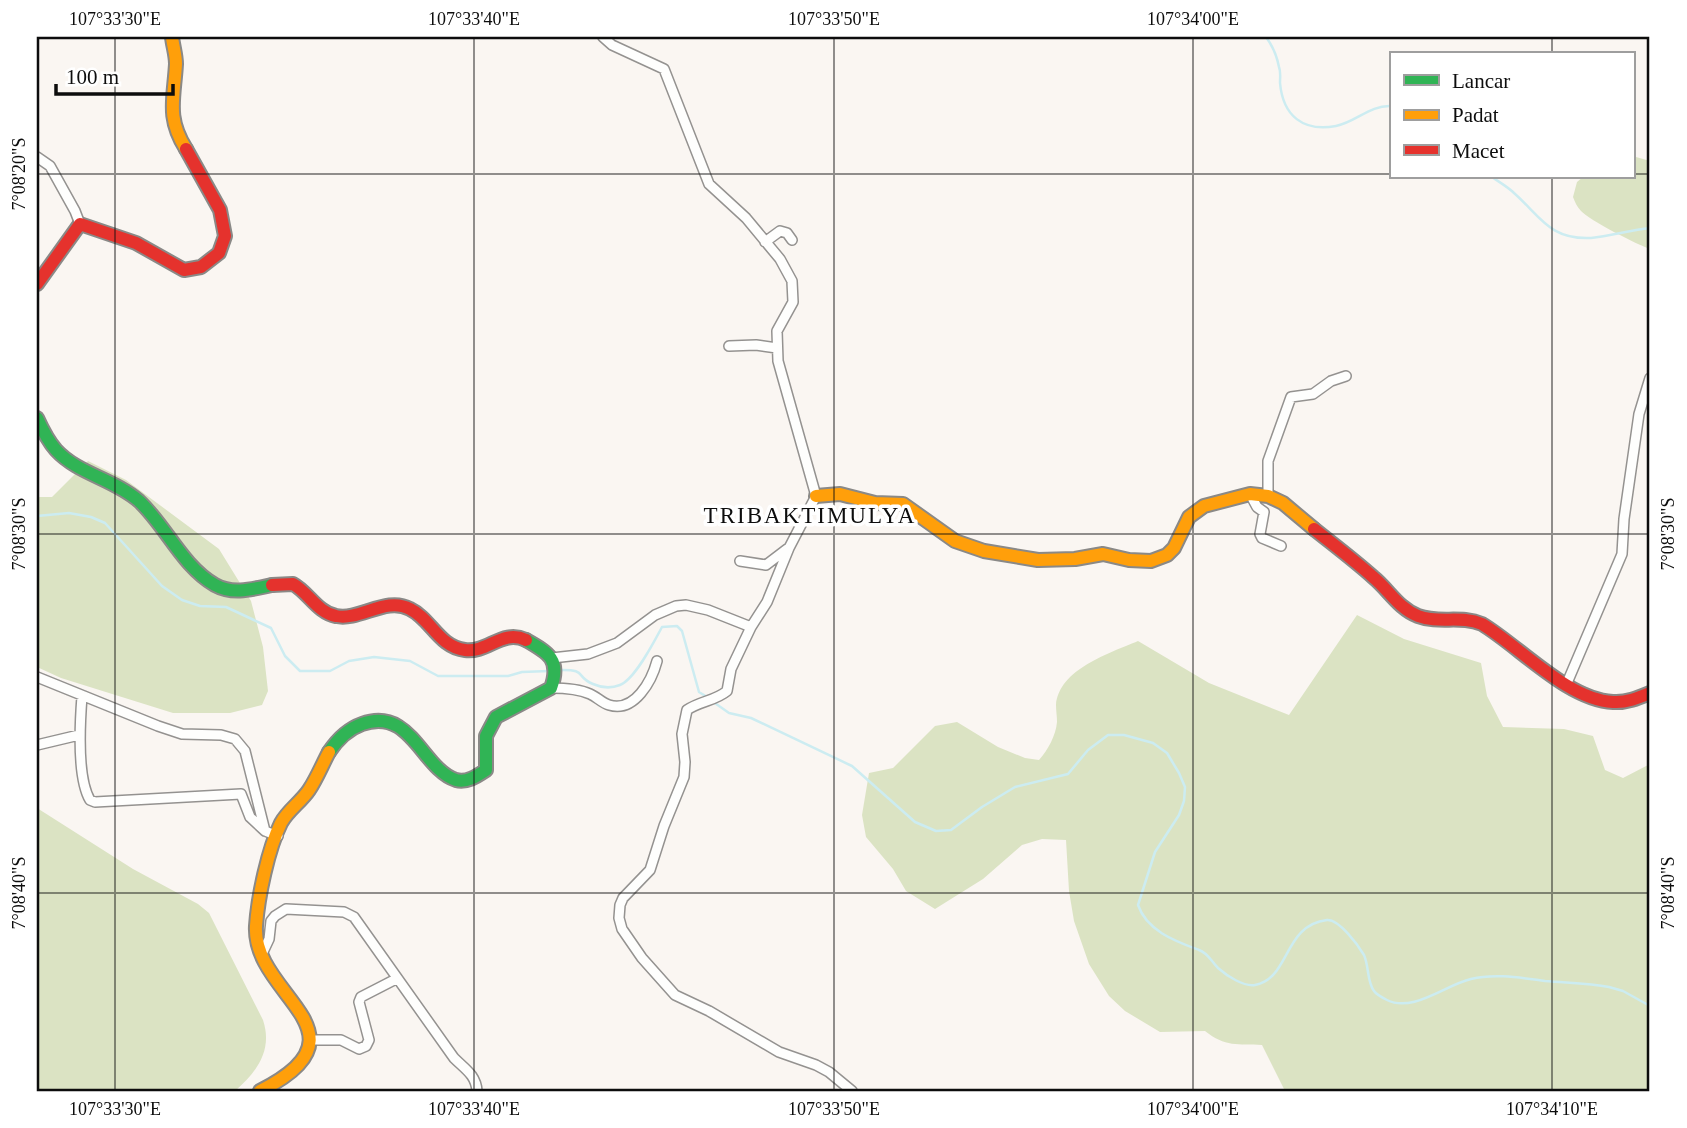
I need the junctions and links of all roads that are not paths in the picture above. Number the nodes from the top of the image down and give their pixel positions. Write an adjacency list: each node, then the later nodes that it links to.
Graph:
1 (172, 37): 4 (main road)
2 (603, 37): 6 (street)
3 (37, 157): 4 (street)
4 (80, 224): 7 (main road)
5 (792, 240): 6 (street)
6 (765, 242): 9 (street)
7 (37, 284)
8 (729, 346): 9 (street)
9 (777, 348): 14 (street)
10 (1346, 376): 15 (street)
11 (1650, 378): 23 (street)
12 (37, 418): 20 (main road)
13 (1250, 494): 14 (main road); 15 (main road); 16 (street)
14 (816, 496): 17 (street)
15 (1268, 496): 23 (main road)
16 (1282, 546)
17 (789, 548): 18 (street); 19 (street)
18 (740, 561)
19 (751, 627): 20 (street); 36 (street)
20 (552, 658): 24 (main road)
21 (657, 661): 24 (street)
22 (37, 677): 26 (street)
23 (1567, 683): 25 (main road)
24 (551, 688): 30 (main road)
25 (1650, 693)
26 (82, 696): 27 (street); 29 (street)
27 (79, 735): 28 (street); 29 (street)
28 (37, 745)
29 (265, 831): 30 (street)
30 (278, 836): 31 (main road)
31 (262, 954): 32 (street); 33 (main road)
32 (396, 979): 33 (street); 35 (street)
33 (312, 1040): 34 (main road)
34 (260, 1091)
35 (477, 1091)
36 (852, 1091)

